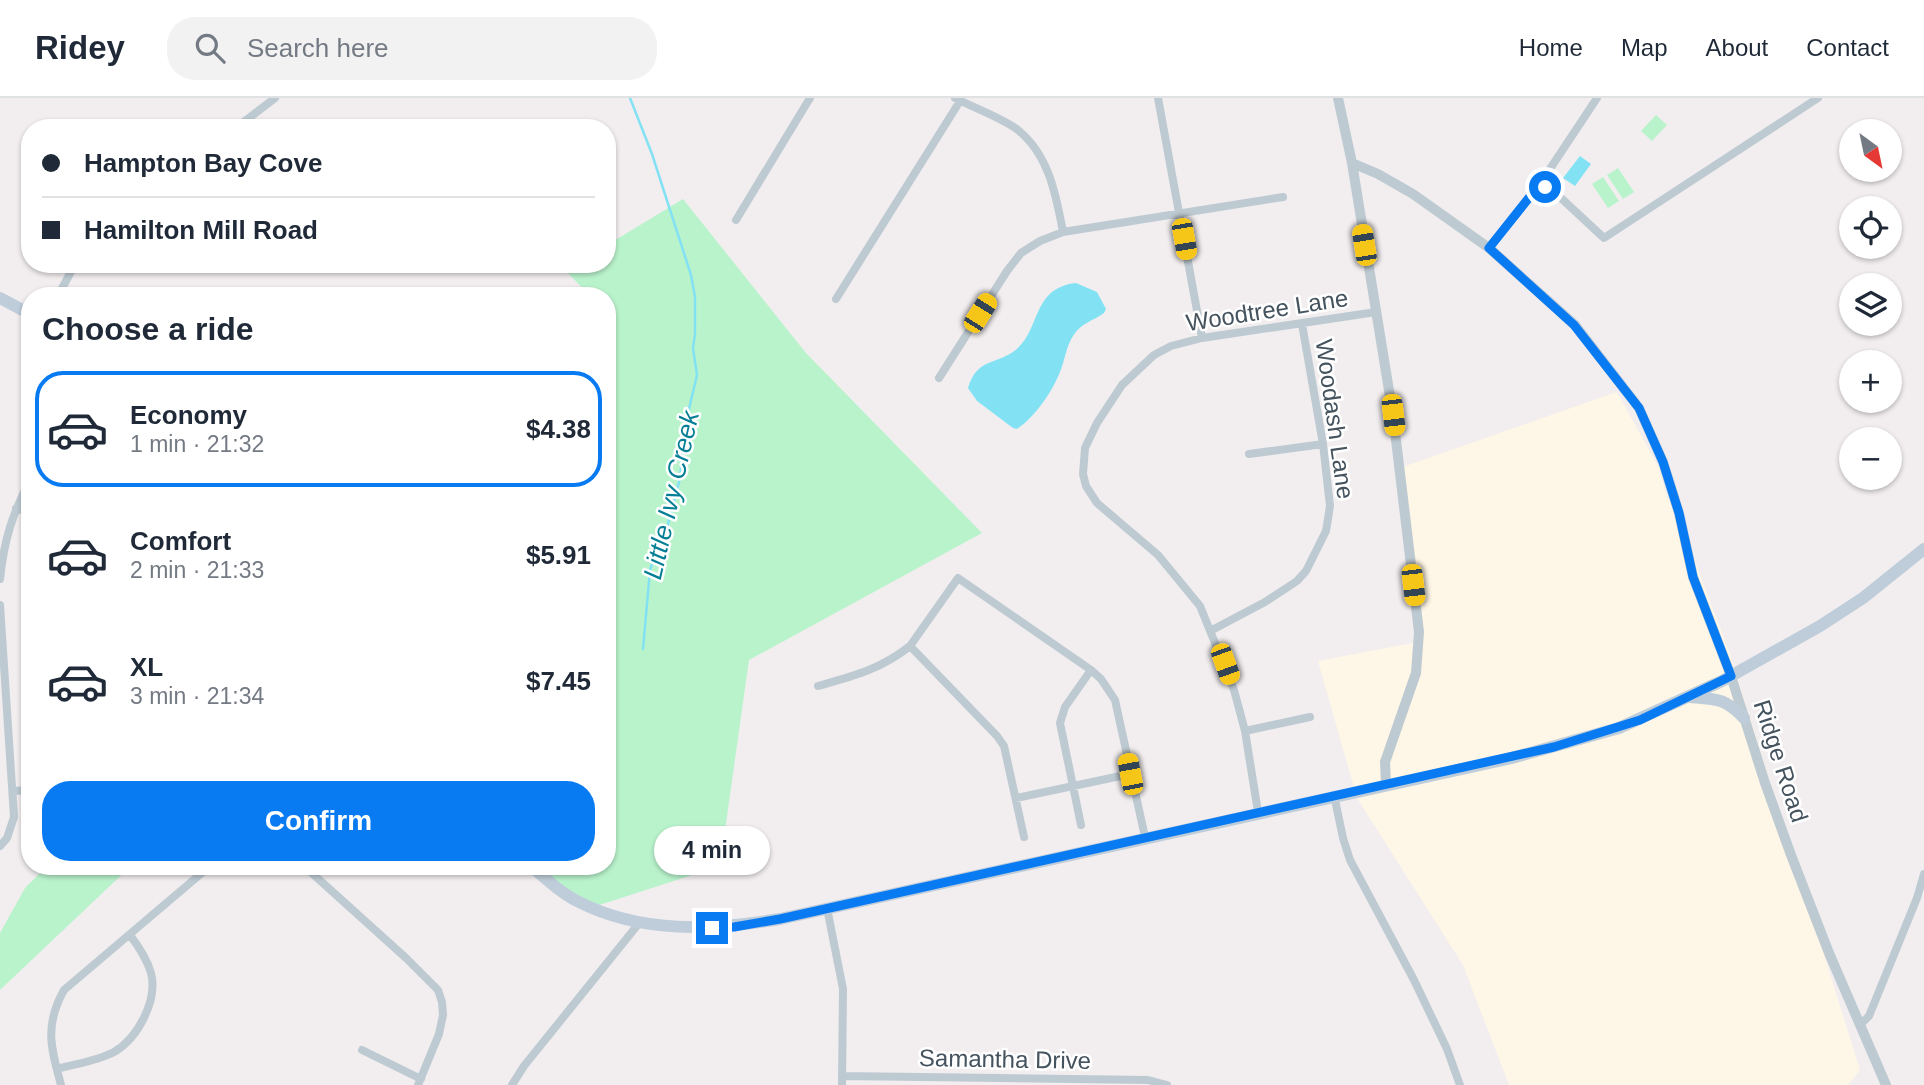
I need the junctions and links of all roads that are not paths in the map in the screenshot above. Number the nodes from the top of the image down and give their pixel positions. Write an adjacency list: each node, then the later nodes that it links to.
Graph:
1 (275, 98): 8 (street)
2 (810, 98): 13 (street)
3 (1158, 98): 12 (street)
4 (1338, 98): 9 (street)
5 (1597, 98): 10 (street)
6 (1818, 98): 10 (street)
7 (958, 99): 14 (street); 17 (street)
8 (248, 119)
9 (1352, 163): 15 (street, Ridge Road); 19 (street)
10 (1540, 184): 15 (street)
11 (1283, 197): 12 (street)
12 (1179, 214): 14 (street); 21 (street)
13 (736, 220)
14 (1063, 232): 22 (street)
15 (1489, 248): 34 (street, Ridge Road)
16 (0, 298): 18 (main road)
17 (836, 299)
18 (21, 309)
19 (1376, 312): 20 (street, Woodtree Lane); 41 (street)
20 (1302, 324): 21 (street, Woodtree Lane); 23 (street, Woodash Lane)
21 (1202, 338): 31 (street, Woodtree Lane)
22 (939, 378)
23 (1323, 444): 24 (street); 31 (street, Woodash Lane)
24 (1249, 454)
25 (21, 498): 26 (street)
26 (16, 508): 27 (street); 29 (street)
27 (21, 510)
28 (1924, 550): 34 (main road)
29 (0, 579)
30 (0, 605): 43 (street)
31 (1212, 630): 39 (street, Woodtree Lane)
32 (910, 646): 33 (street); 35 (street); 46 (street)
33 (1091, 670): 40 (street); 42 (street)
34 (1731, 676): 36 (main road); 38 (street, Ridge Road)
35 (818, 686)
36 (1690, 697): 38 (main road); 41 (main road)
37 (1310, 718): 39 (street)
38 (1744, 718): 59 (street, Ridge Road)
39 (1245, 732): 47 (street, Woodtree Lane)
40 (1130, 774): 42 (street); 50 (street)
41 (1386, 785): 45 (main road)
42 (1072, 786): 46 (street); 48 (street)
43 (13, 791): 44 (street); 51 (street)
44 (21, 791)
45 (1334, 796): 47 (main road); 67 (street)
46 (1016, 798): 49 (street)
47 (1258, 812): 50 (main road)
48 (1081, 825)
49 (1024, 837)
50 (1145, 837): 56 (main road)
51 (0, 846)
52 (1924, 874): 59 (street)
53 (200, 875): 58 (street)
54 (314, 875): 63 (street)
55 (543, 875): 57 (main road)
56 (827, 908): 57 (main road); 62 (street)
57 (640, 922): 65 (street)
58 (130, 935): 61 (street); 61 (street)
59 (1860, 1025): 68 (street, Ridge Road)
60 (362, 1050): 63 (street)
61 (57, 1069): 64 (street)
62 (842, 1080): 66 (street, Samantha Drive)
63 (419, 1082)
64 (61, 1085)
65 (512, 1085)
66 (1167, 1085)
67 (1460, 1085)
68 (1886, 1085)

